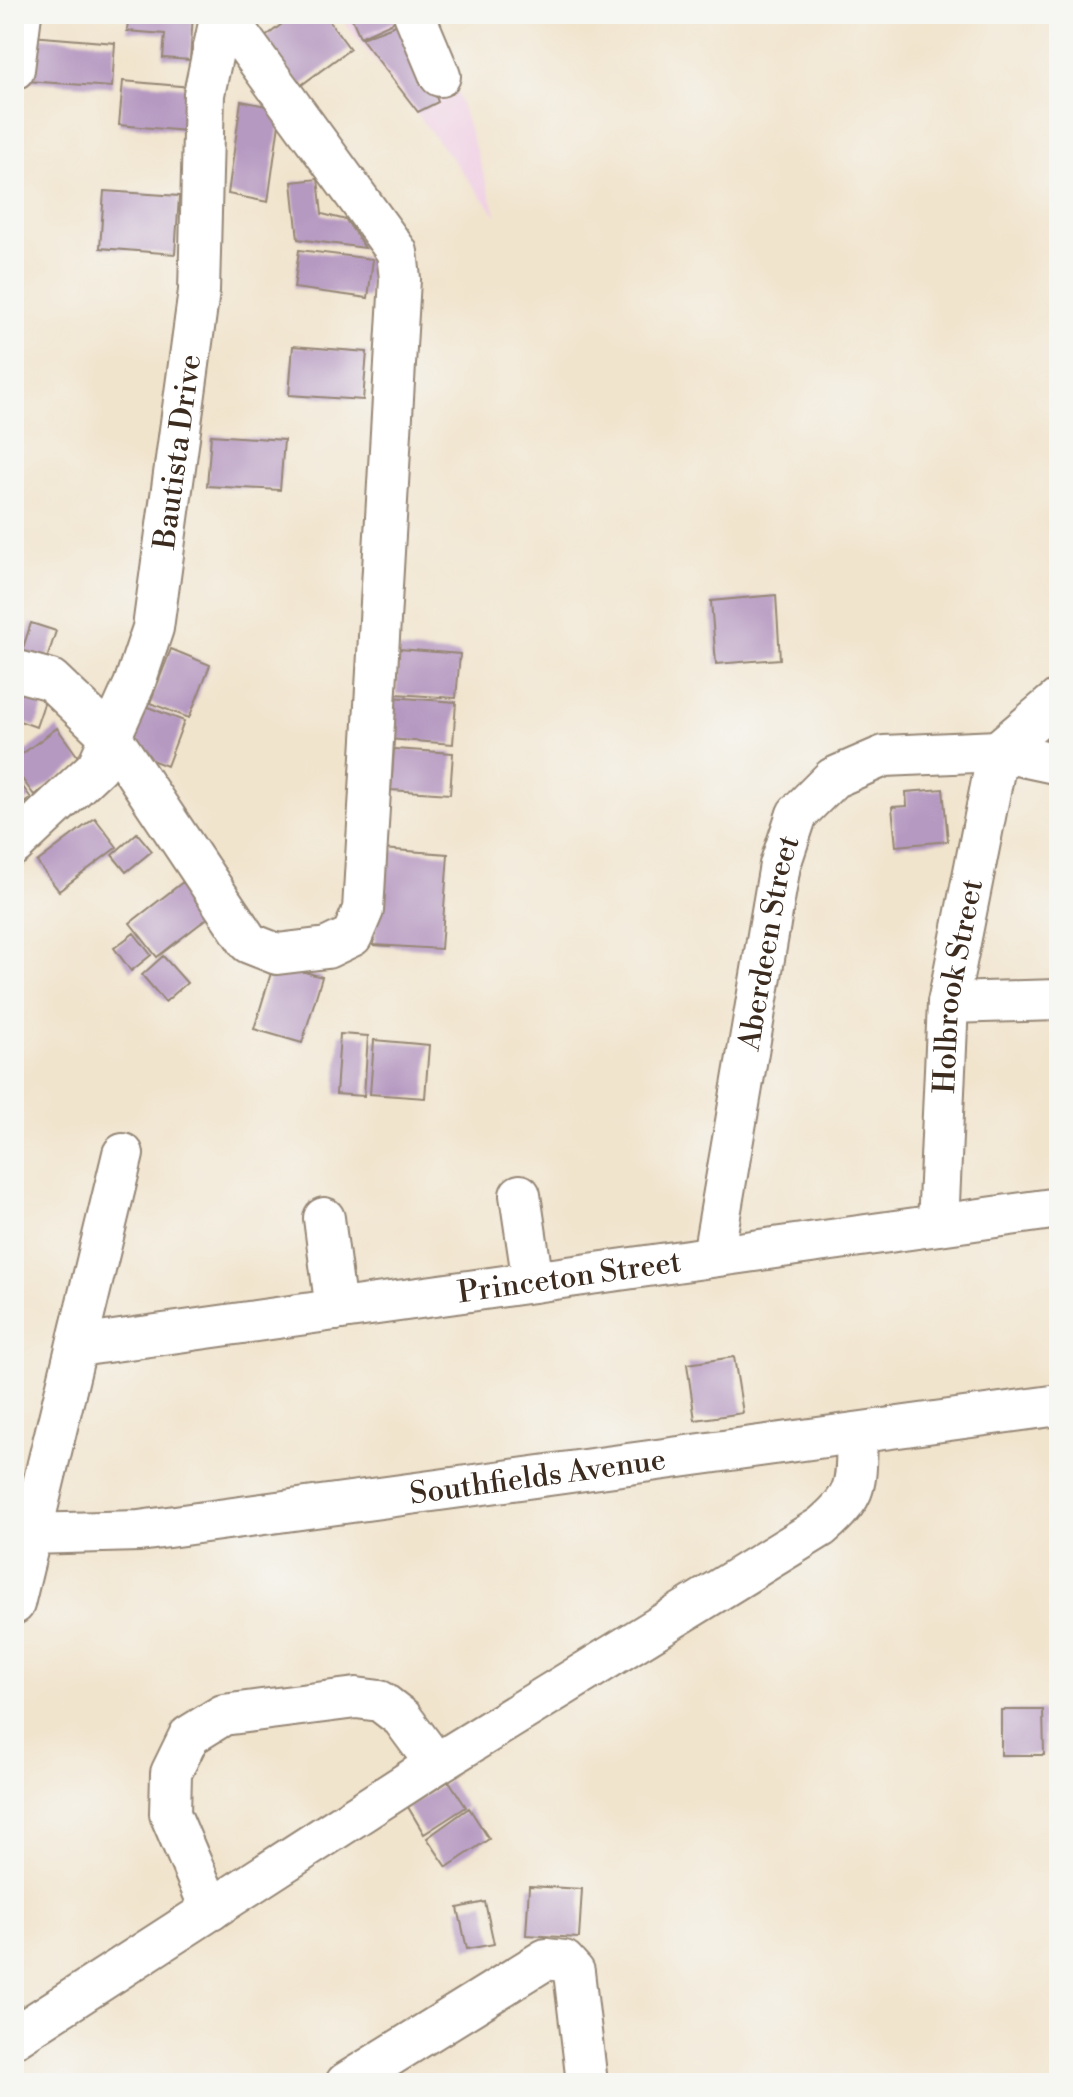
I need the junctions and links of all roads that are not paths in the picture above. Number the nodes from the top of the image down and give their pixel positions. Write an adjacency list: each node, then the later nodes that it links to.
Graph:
1 (21, 14): 4 (street)
2 (222, 14): 8 (street, Bautista Drive); 8 (street)
3 (414, 14): 5 (street)
4 (14, 69)
5 (440, 76)
6 (14, 670): 8 (street)
7 (1059, 699): 9 (street)
8 (112, 738): 11 (street, Bautista Drive)
9 (998, 751): 10 (street, Aberdeen Street); 13 (street, Holbrook Street); 19 (street, Aberdeen Street)
10 (1059, 764)
11 (14, 845)
12 (1059, 1000): 13 (street)
13 (948, 1003): 18 (street, Holbrook Street)
14 (123, 1154): 22 (street)
15 (520, 1195): 20 (street)
16 (1059, 1208): 18 (street, Princeton Street)
17 (324, 1218): 21 (street)
18 (938, 1225): 19 (street, Princeton Street)
19 (713, 1256): 20 (street, Princeton Street)
20 (533, 1282): 21 (street, Princeton Street)
21 (336, 1310): 22 (street, Princeton Street)
22 (78, 1346): 25 (street)
23 (1059, 1405): 24 (street, Southfields Avenue)
24 (857, 1434): 25 (street, Southfields Avenue); 27 (street)
25 (22, 1532): 26 (street)
26 (14, 1604)
27 (436, 1764): 28 (street); 28 (street)
28 (211, 1910): 29 (street)
29 (14, 2037)
30 (346, 2083): 31 (street)
31 (587, 2083)

